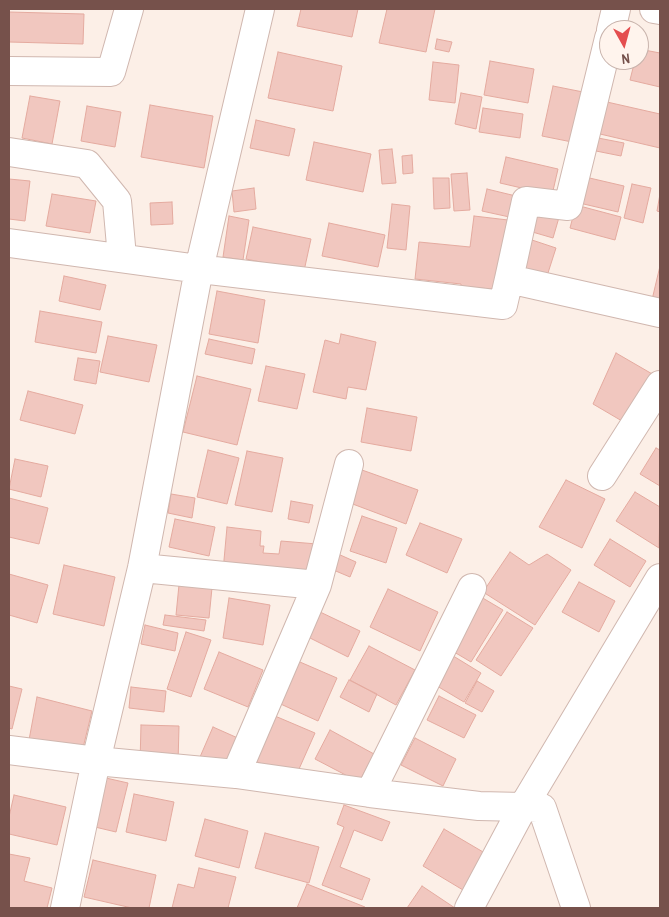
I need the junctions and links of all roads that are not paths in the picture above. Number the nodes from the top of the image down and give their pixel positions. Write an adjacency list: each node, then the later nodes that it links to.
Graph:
1 (128, 9): 6 (street)
2 (260, 9): 10 (street)
3 (654, 9): 4 (street)
4 (660, 10)
5 (601, 70): 11 (street)
6 (9, 71)
7 (9, 152): 9 (street)
8 (9, 243): 9 (street)
9 (122, 257): 10 (street)
10 (200, 269): 11 (street); 16 (street)
11 (509, 279): 12 (street)
12 (660, 313)
13 (660, 385): 15 (street)
14 (349, 464): 18 (street)
15 (602, 476)
16 (142, 568): 18 (street); 21 (street)
17 (660, 578): 24 (street)
18 (317, 585): 22 (street)
19 (472, 588): 23 (street)
20 (9, 750): 21 (street)
21 (96, 761): 22 (street); 25 (street)
22 (236, 774): 23 (street)
23 (370, 793): 24 (street)
24 (522, 807): 26 (street); 27 (street)
25 (65, 908)
26 (469, 908)
27 (576, 908)

